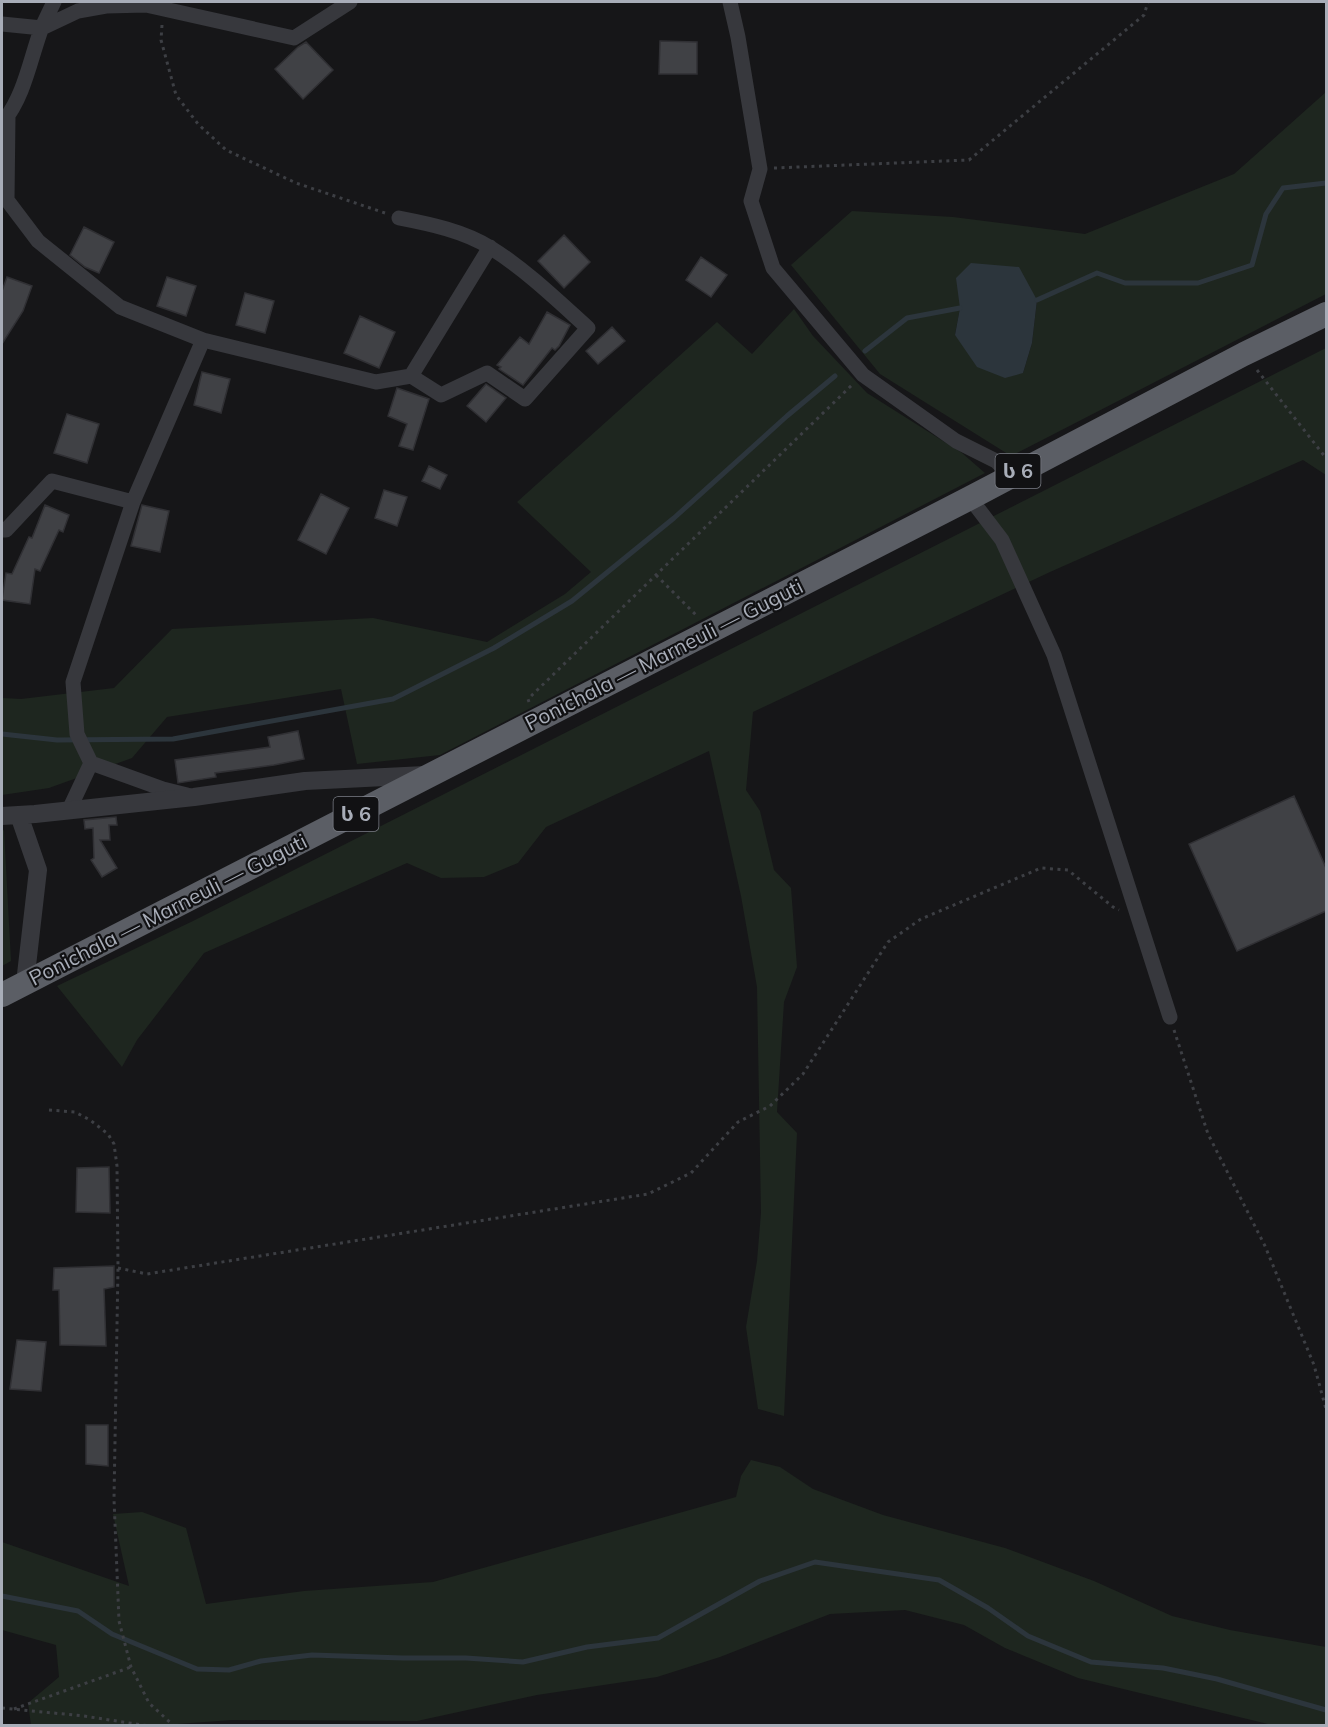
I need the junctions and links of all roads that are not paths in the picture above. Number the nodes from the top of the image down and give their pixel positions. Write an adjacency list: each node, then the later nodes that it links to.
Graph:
1 (54, 2): 5 (street)
2 (350, 2): 5 (street)
3 (730, 2): 13 (street)
4 (2, 24): 5 (street)
5 (42, 28): 6 (street)
6 (5, 120): 7 (street)
7 (4, 201): 11 (street)
8 (399, 218): 9 (street)
9 (490, 247): 12 (street); 12 (street)
10 (1326, 314): 13 (highway, Ponichala — Marneuli — Guguti / ს 6)
11 (203, 340): 12 (street); 15 (street)
12 (411, 376)
13 (1010, 475): 14 (highway, Ponichala — Marneuli — Guguti / ს 6)
14 (970, 498): 18 (highway, Ponichala — Marneuli — Guguti / ს 6); 24 (street)
15 (133, 502): 16 (street); 17 (street)
16 (2, 530)
17 (91, 763): 19 (street); 20 (street)
18 (433, 775): 19 (street); 22 (highway, Ponichala — Marneuli — Guguti / ს 6)
19 (194, 797): 20 (street)
20 (69, 810): 21 (street)
21 (10, 815): 22 (street)
22 (25, 983): 23 (highway, Ponichala — Marneuli — Guguti / ს 6)
23 (2, 995)
24 (1170, 1017)

